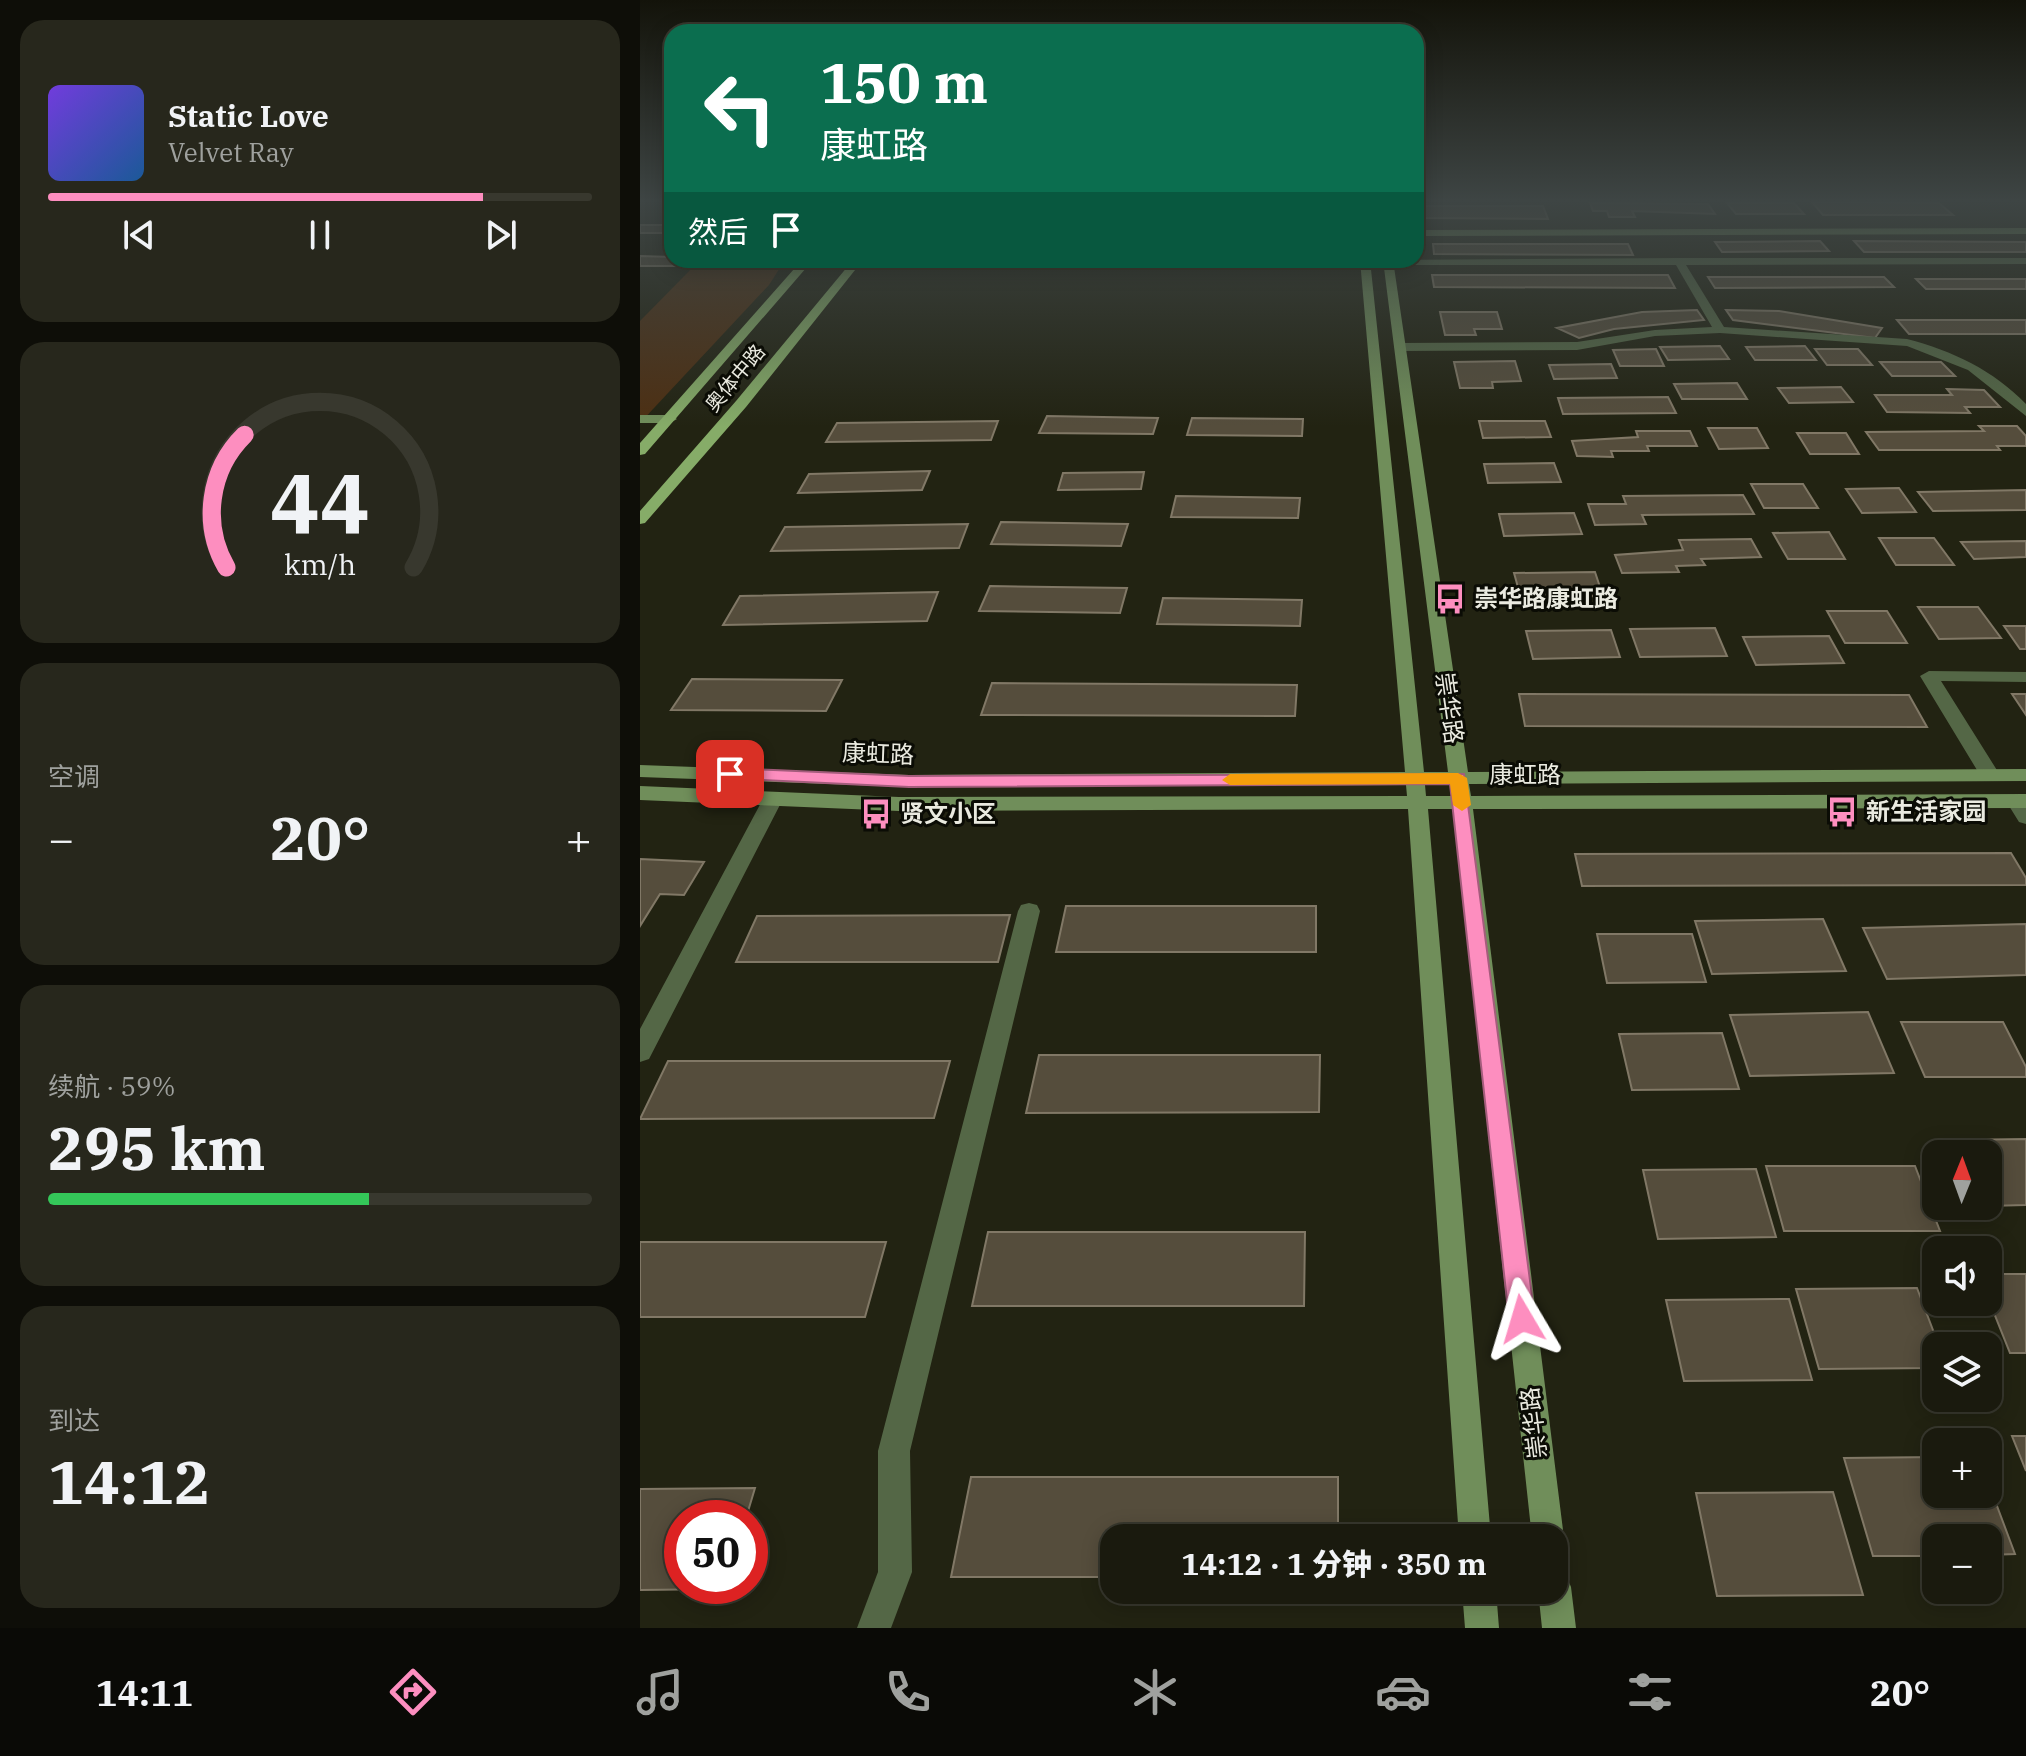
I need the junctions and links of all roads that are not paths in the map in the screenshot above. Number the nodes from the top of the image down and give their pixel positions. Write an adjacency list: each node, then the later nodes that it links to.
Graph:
1 (795, 275): 10 (main road, 奥体中路)
2 (846, 275): 12 (main road, 奥体中路)
3 (1366, 275): 17 (main road, 崇华路)
4 (1390, 275): 7 (main road, 崇华路)
5 (1687, 275): 6 (street)
6 (1720, 330): 7 (street); 8 (street)
7 (1400, 347): 18 (main road, 崇华路)
8 (2026, 412)
9 (640, 419): 10 (main road)
10 (670, 419): 11 (main road, 奥体中路)
11 (640, 451)
12 (640, 520)
13 (2026, 677): 15 (street)
14 (640, 771): 17 (main road, 康虹路)
15 (1990, 775): 16 (main road, 康虹路); 18 (main road, 康虹路)
16 (2026, 775)
17 (1416, 790): 18 (main road, 康虹路); 20 (main road, 康虹路); 24 (main road, 崇华路)
18 (1460, 790): 21 (main road, 康虹路); 25 (main road, 崇华路)
19 (640, 793): 20 (main road, 康虹路)
20 (773, 799): 23 (street)
21 (2023, 806)
22 (1029, 911): 28 (street)
23 (640, 1052)
24 (1474, 1524)
25 (1546, 1524)
26 (1480, 1604): 29 (main road)
27 (1556, 1604): 30 (main road)
28 (874, 1628)
29 (1482, 1628)
30 (1559, 1628)

